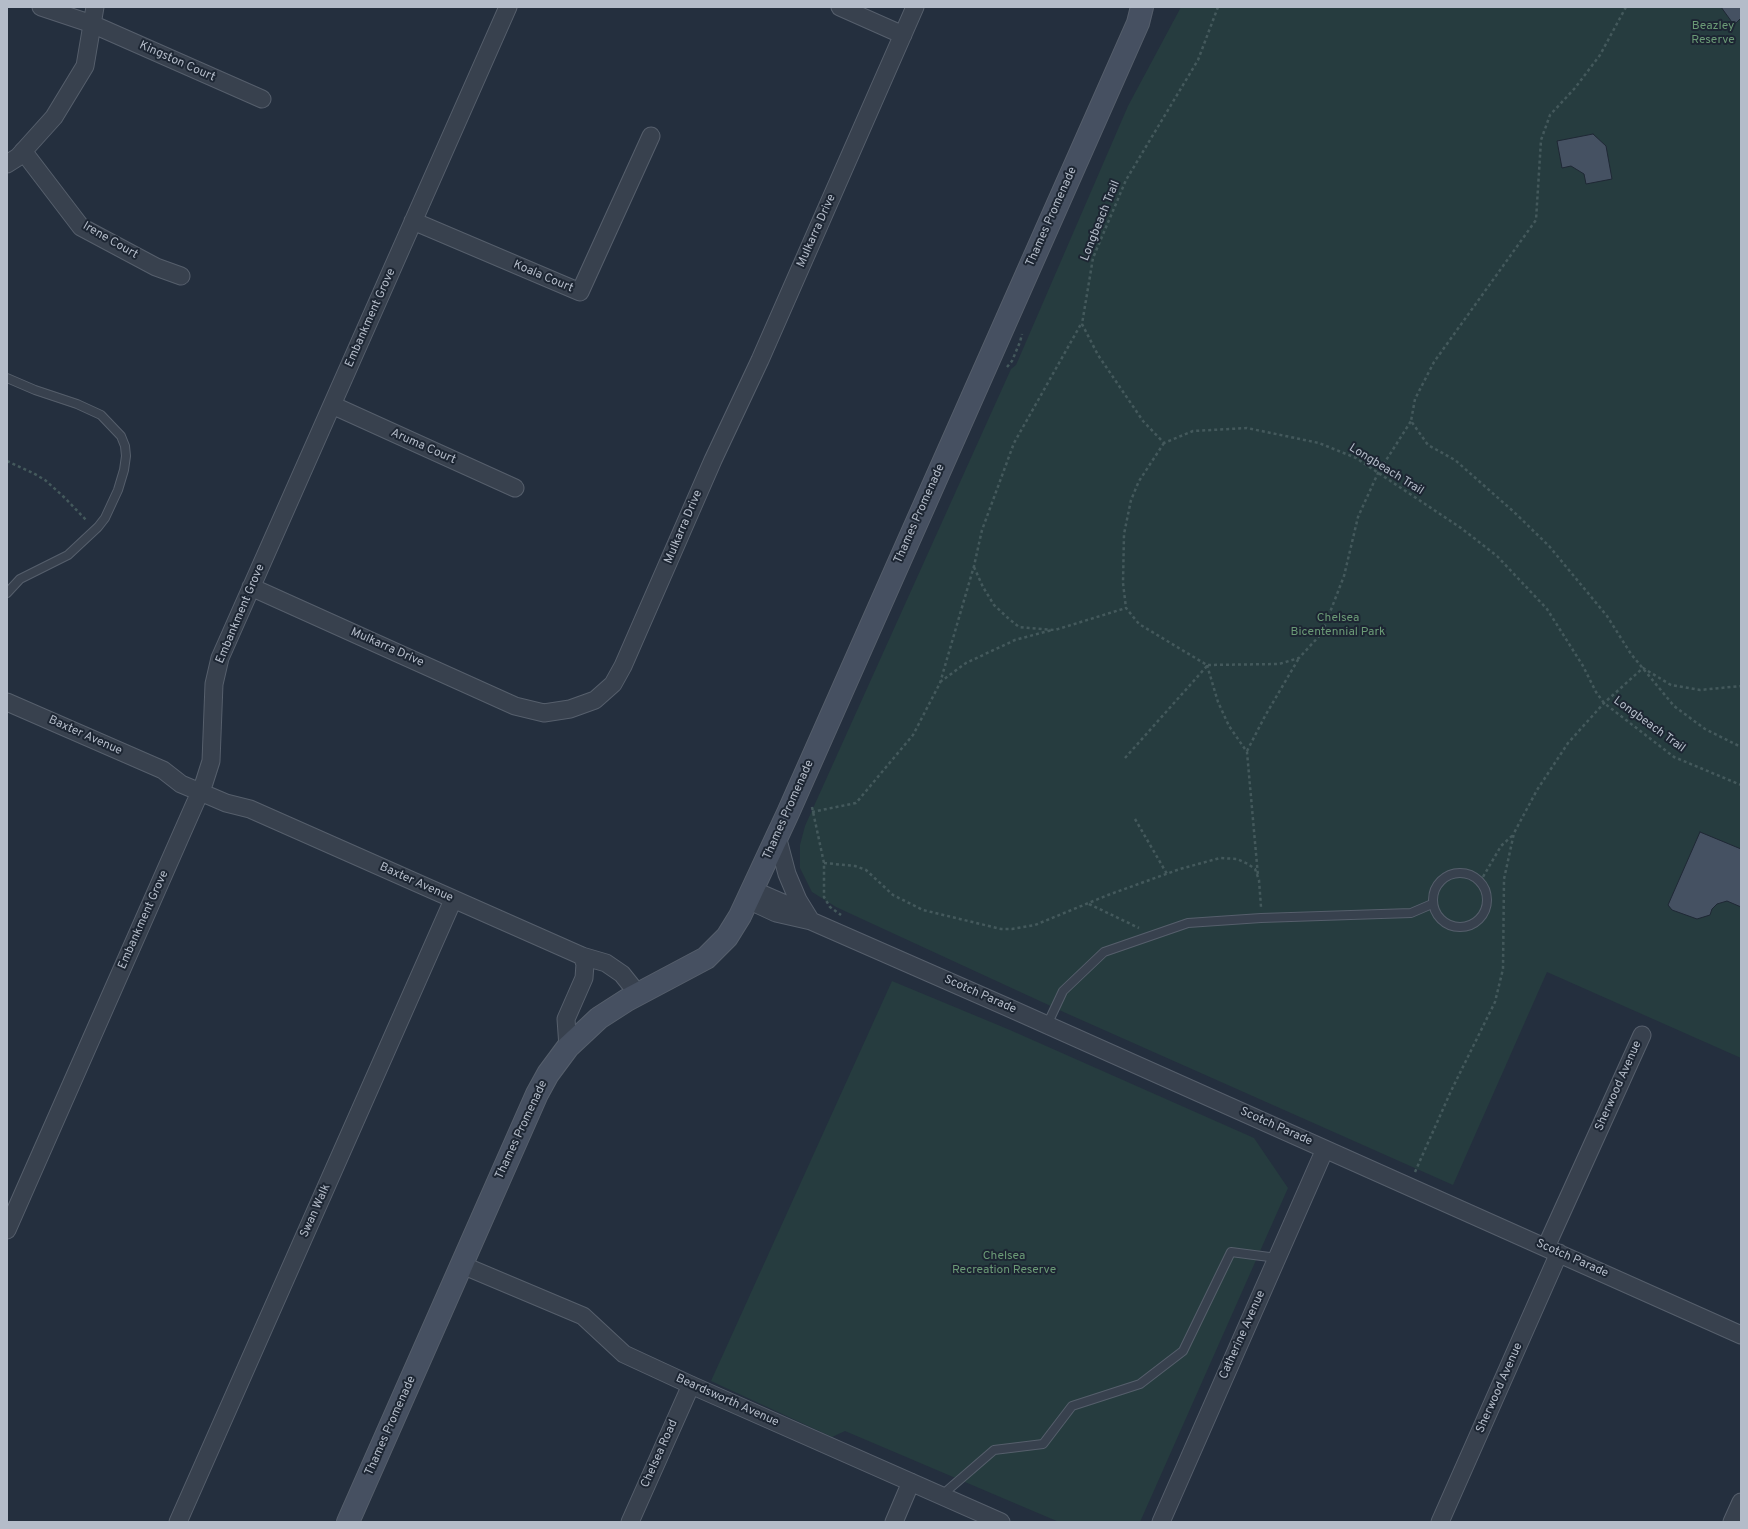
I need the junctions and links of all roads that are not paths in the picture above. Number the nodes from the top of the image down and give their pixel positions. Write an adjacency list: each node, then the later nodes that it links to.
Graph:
1 (41, 7): 7 (street, Kingston Court)
2 (95, 7): 7 (street)
3 (508, 7): 13 (street, Embankment Grove)
4 (840, 7): 8 (street)
5 (915, 7): 8 (street, Mulkarra Drive)
6 (1143, 12): 22 (main road, Thames Promenade)
7 (92, 24): 9 (street, Kingston Court); 11 (street)
8 (903, 35): 18 (street, Mulkarra Drive)
9 (262, 99)
10 (651, 136): 13 (street, Koala Court)
11 (23, 151): 12 (street); 14 (street, Irene Court)
12 (7, 164)
13 (414, 221): 16 (street, Embankment Grove)
14 (181, 276)
15 (7, 378): 19 (lane)
16 (332, 405): 17 (street, Aruma Court); 18 (street, Embankment Grove)
17 (515, 488)
18 (251, 587): 21 (street, Embankment Grove)
19 (7, 593)
20 (7, 702): 21 (street, Baxter Avenue)
21 (202, 788): 24 (street, Baxter Avenue); 33 (street, Embankment Grove)
22 (777, 836): 23 (main road, Thames Promenade); 26 (street)
23 (750, 895): 26 (street, Scotch Parade); 28 (main road, Thames Promenade)
24 (453, 900): 27 (street, Baxter Avenue); 42 (street, Swan Walk)
25 (1432, 904): 25 (lane); 29 (lane)
26 (811, 921): 29 (street, Scotch Parade)
27 (582, 956): 28 (street, Baxter Avenue); 31 (street)
28 (633, 997): 31 (main road, Thames Promenade)
29 (1047, 1025): 32 (street, Scotch Parade)
30 (1642, 1035): 34 (street, Sherwood Avenue)
31 (568, 1048): 36 (main road, Thames Promenade)
32 (1325, 1149): 34 (street, Scotch Parade); 35 (street, Catherine Avenue)
33 (7, 1230)
34 (1553, 1250): 37 (street, Scotch Parade); 48 (street, Sherwood Avenue)
35 (1277, 1258): 40 (lane); 47 (street, Catherine Avenue)
36 (462, 1265): 38 (street, Beardsworth Avenue); 43 (main road, Thames Promenade)
37 (1741, 1335)
38 (691, 1386): 39 (street, Beardsworth Avenue); 44 (street, Chelsea Road)
39 (912, 1482): 40 (street, Beardsworth Avenue); 45 (street)
40 (942, 1495): 46 (street, Beardsworth Avenue)
41 (1741, 1502): 49 (street)
42 (178, 1522)
43 (348, 1522)
44 (630, 1522)
45 (894, 1522)
46 (1001, 1522)
47 (1160, 1522)
48 (1440, 1522)
49 (1732, 1522)

